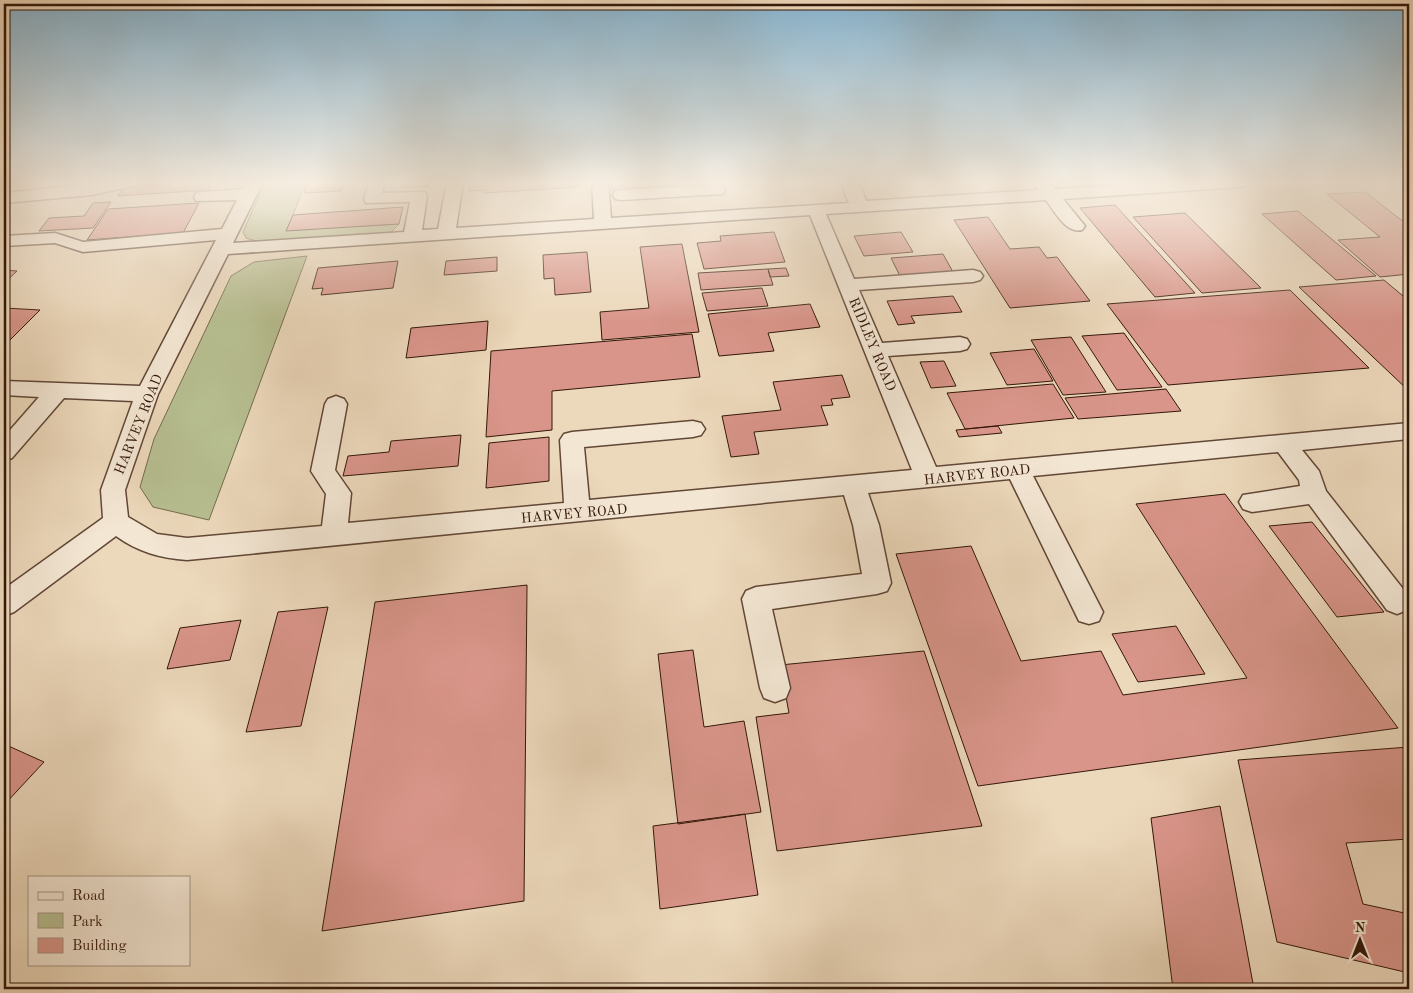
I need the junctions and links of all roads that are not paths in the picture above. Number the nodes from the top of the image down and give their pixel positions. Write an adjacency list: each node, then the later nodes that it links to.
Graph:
1 (231, 228): 9 (street, HARVEY ROAD)
2 (413, 228): 7 (street)
3 (447, 228): 6 (street)
4 (535, 228): 6 (street)
5 (824, 228): 11 (street, RIDLEY ROAD)
6 (446, 234): 7 (street)
7 (412, 236): 9 (street)
8 (4, 241): 9 (street)
9 (225, 241): 16 (street, HARVEY ROAD)
10 (973, 276): 11 (street)
11 (848, 285): 13 (street, RIDLEY ROAD)
12 (960, 344): 13 (street)
13 (876, 350): 23 (street, RIDLEY ROAD)
14 (4, 388): 15 (street)
15 (59, 389): 16 (street); 21 (street)
16 (147, 394): 28 (street, HARVEY ROAD)
17 (336, 404): 29 (street)
18 (693, 429): 27 (street)
19 (1409, 431): 20 (street, HARVEY ROAD)
20 (1285, 444): 22 (street, HARVEY ROAD); 25 (street)
21 (4, 452)
22 (1018, 470): 23 (street, HARVEY ROAD); 32 (street)
23 (928, 478): 24 (street, HARVEY ROAD)
24 (854, 486): 27 (street, HARVEY ROAD); 33 (street)
25 (1315, 494): 26 (street); 30 (street)
26 (1252, 502)
27 (577, 513): 29 (street, HARVEY ROAD)
28 (116, 522): 29 (street, HARVEY ROAD); 31 (street)
29 (334, 535)
30 (1397, 602)
31 (4, 604)
32 (1089, 612)
33 (775, 688)

